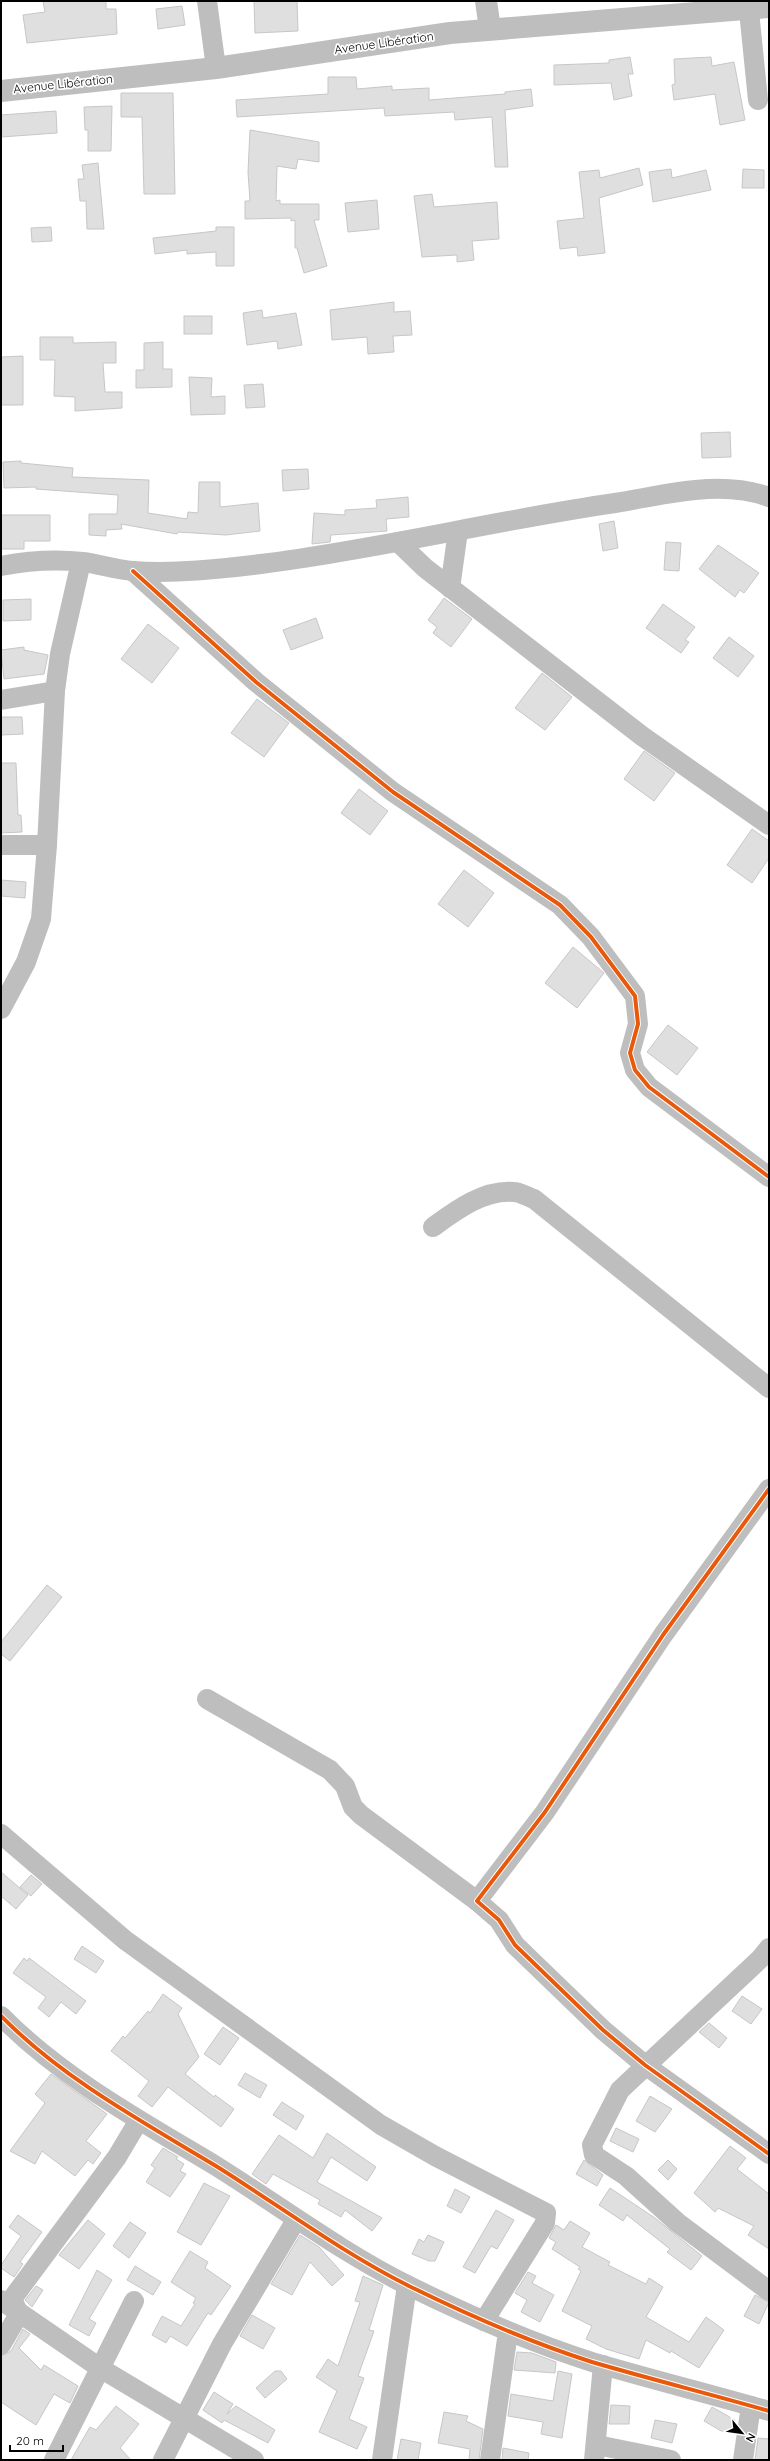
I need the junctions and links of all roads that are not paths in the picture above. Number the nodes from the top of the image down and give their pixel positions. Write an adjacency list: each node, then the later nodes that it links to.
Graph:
1 (208, 1): 5 (street)
2 (486, 1): 4 (street)
3 (756, 6): 4 (street, Avenue Libération); 7 (street)
4 (490, 29): 5 (street, Avenue Libération)
5 (216, 68): 6 (street, Avenue Libération)
6 (1, 91)
7 (758, 100)
8 (769, 497): 9 (street)
9 (458, 530): 10 (street); 14 (street)
10 (398, 542): 13 (street); 14 (street)
11 (81, 562): 12 (street); 13 (street); 15 (street)
12 (1, 566)
13 (133, 571): 21 (street)
14 (450, 588): 17 (street)
15 (55, 691): 16 (street); 19 (street)
16 (1, 700)
17 (769, 825)
18 (1, 845): 19 (street)
19 (47, 845): 20 (street)
20 (1, 1009)
21 (769, 1177)
22 (433, 1227): 23 (street)
23 (766, 1379)
24 (769, 1489): 27 (street)
25 (207, 1699): 27 (street)
26 (1, 1834): 39 (street)
27 (477, 1901): 30 (street)
28 (769, 1948): 30 (street)
29 (1, 2016): 31 (street)
30 (645, 2065): 32 (street); 35 (street)
31 (139, 2120): 33 (street); 38 (street)
32 (769, 2154)
33 (296, 2220): 34 (street); 45 (street)
34 (407, 2285): 39 (street); 50 (street)
35 (769, 2291)
36 (1, 2300): 38 (street)
37 (134, 2301): 43 (street)
38 (19, 2314): 41 (street); 43 (street)
39 (484, 2321): 40 (street)
40 (508, 2332): 42 (street); 51 (street)
41 (1, 2345)
42 (603, 2365): 44 (street); 46 (street)
43 (100, 2368): 45 (street); 47 (street)
44 (760, 2408): 53 (street)
45 (185, 2418): 48 (street); 49 (street)
46 (595, 2453): 52 (street)
47 (54, 2460)
48 (163, 2460)
49 (254, 2460)
50 (382, 2460)
51 (490, 2460)
52 (671, 2460)
53 (743, 2460)

